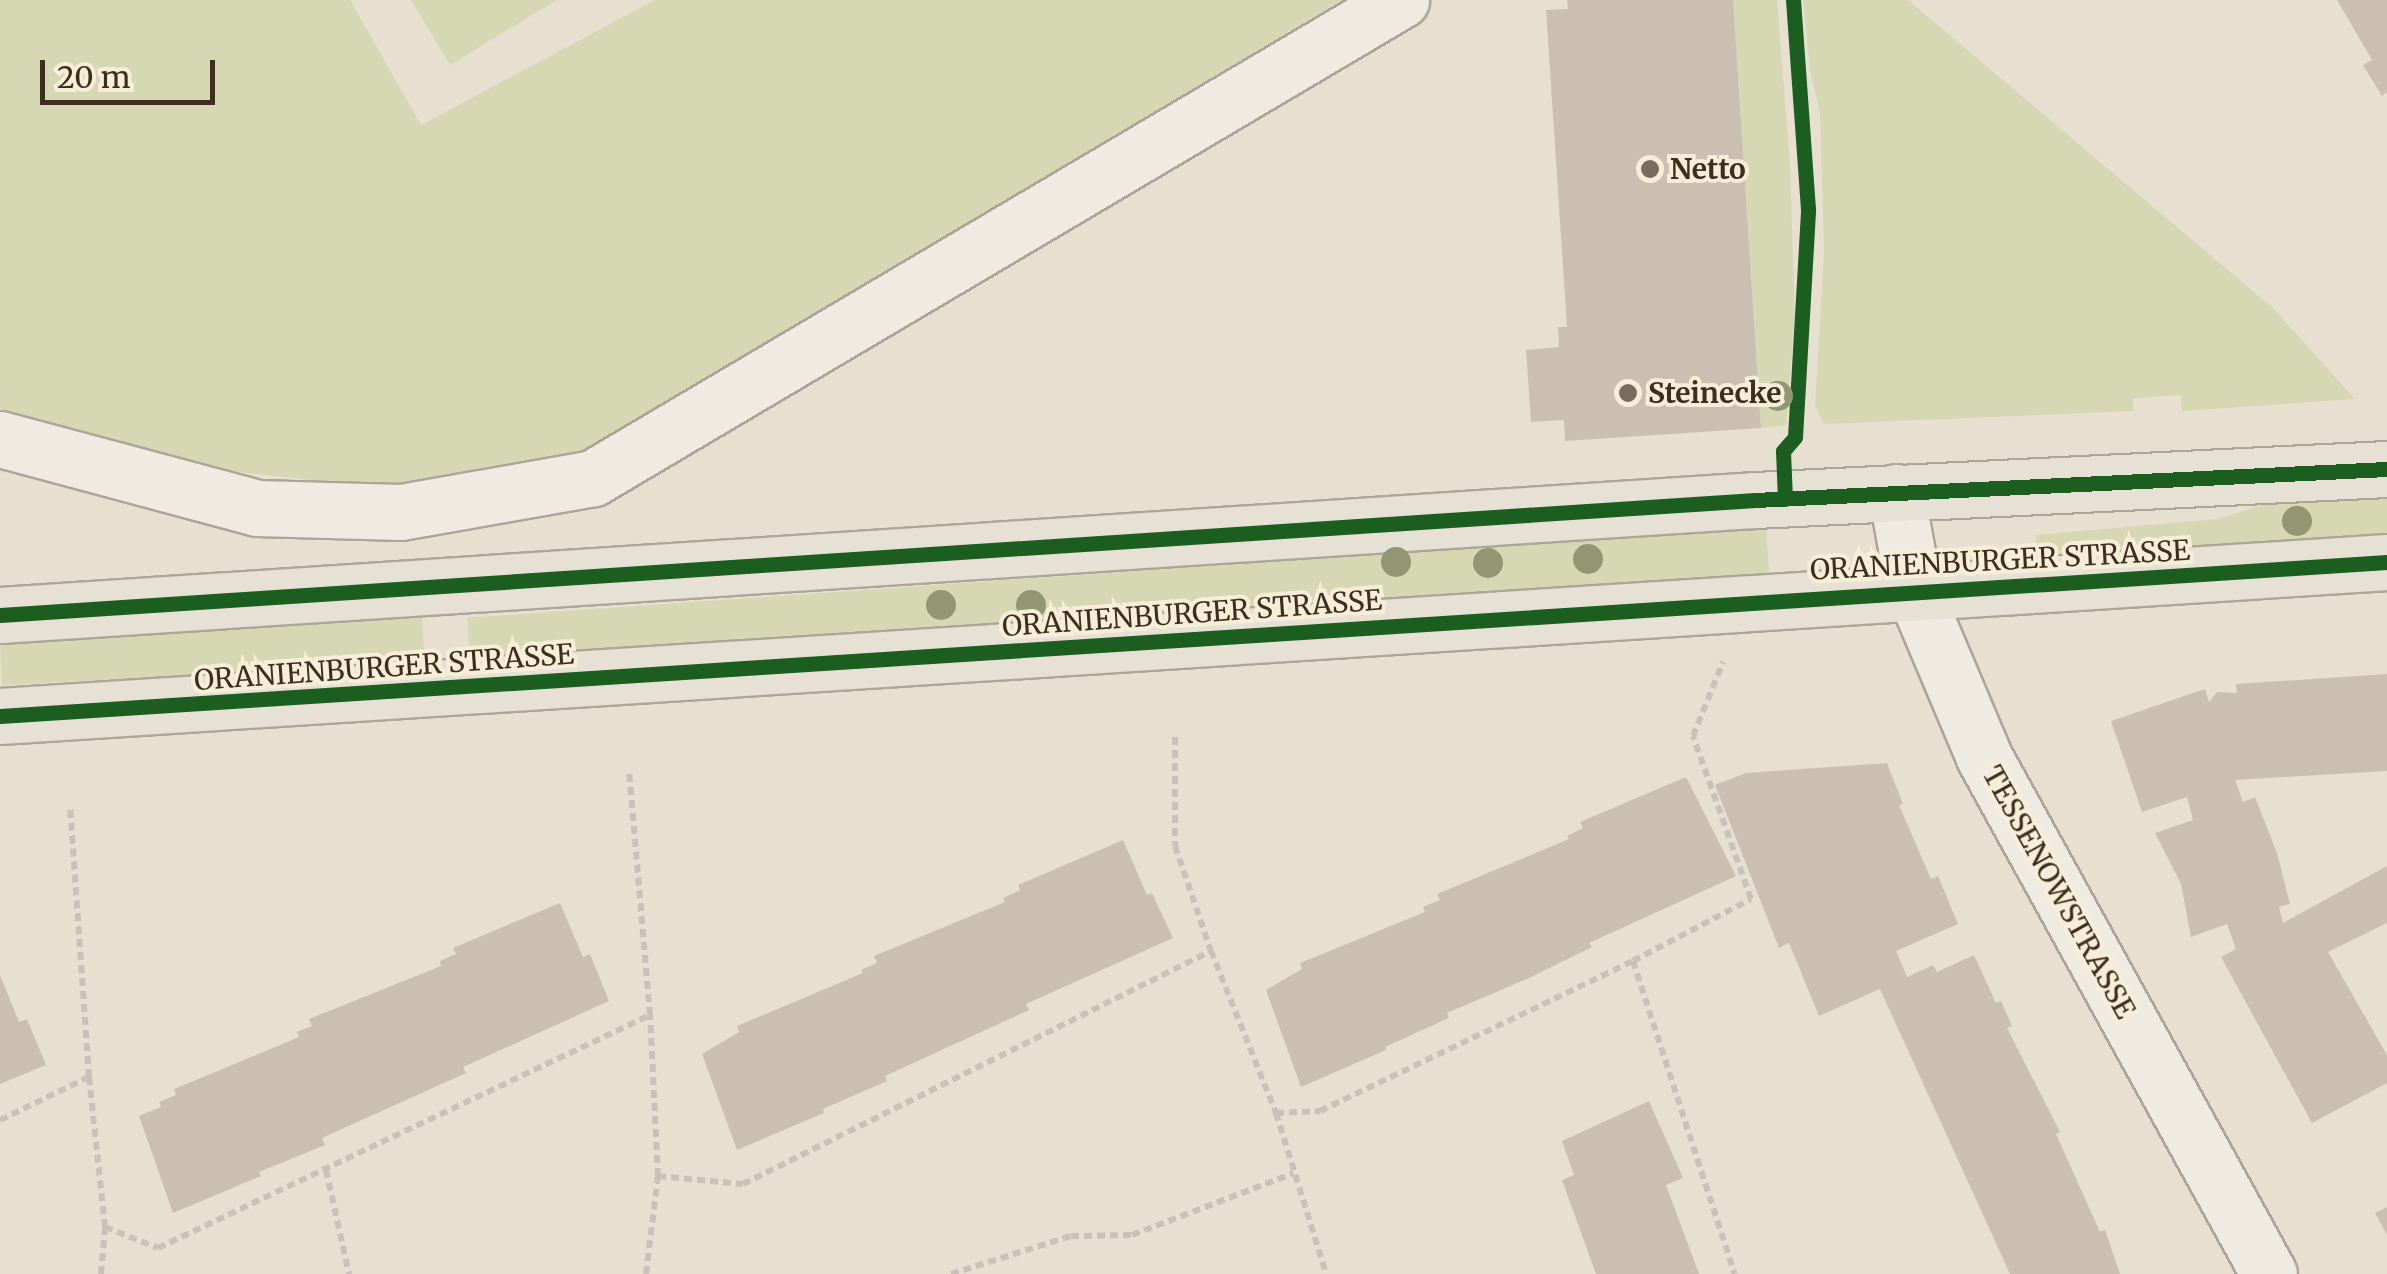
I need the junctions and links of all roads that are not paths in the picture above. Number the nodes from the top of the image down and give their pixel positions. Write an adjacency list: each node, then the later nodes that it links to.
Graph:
1 (1401, 0): 2 (street)
2 (0, 439)
3 (2387, 468): 4 (main road)
4 (1896, 492): 6 (street, TESSENOWSTRASSE); 7 (main road)
5 (2387, 562): 6 (main road, ORANIENBURGER STRASSE)
6 (1914, 592): 8 (main road, ORANIENBURGER STRASSE); 9 (street, TESSENOWSTRASSE)
7 (0, 615)
8 (0, 716)
9 (2269, 1274)

